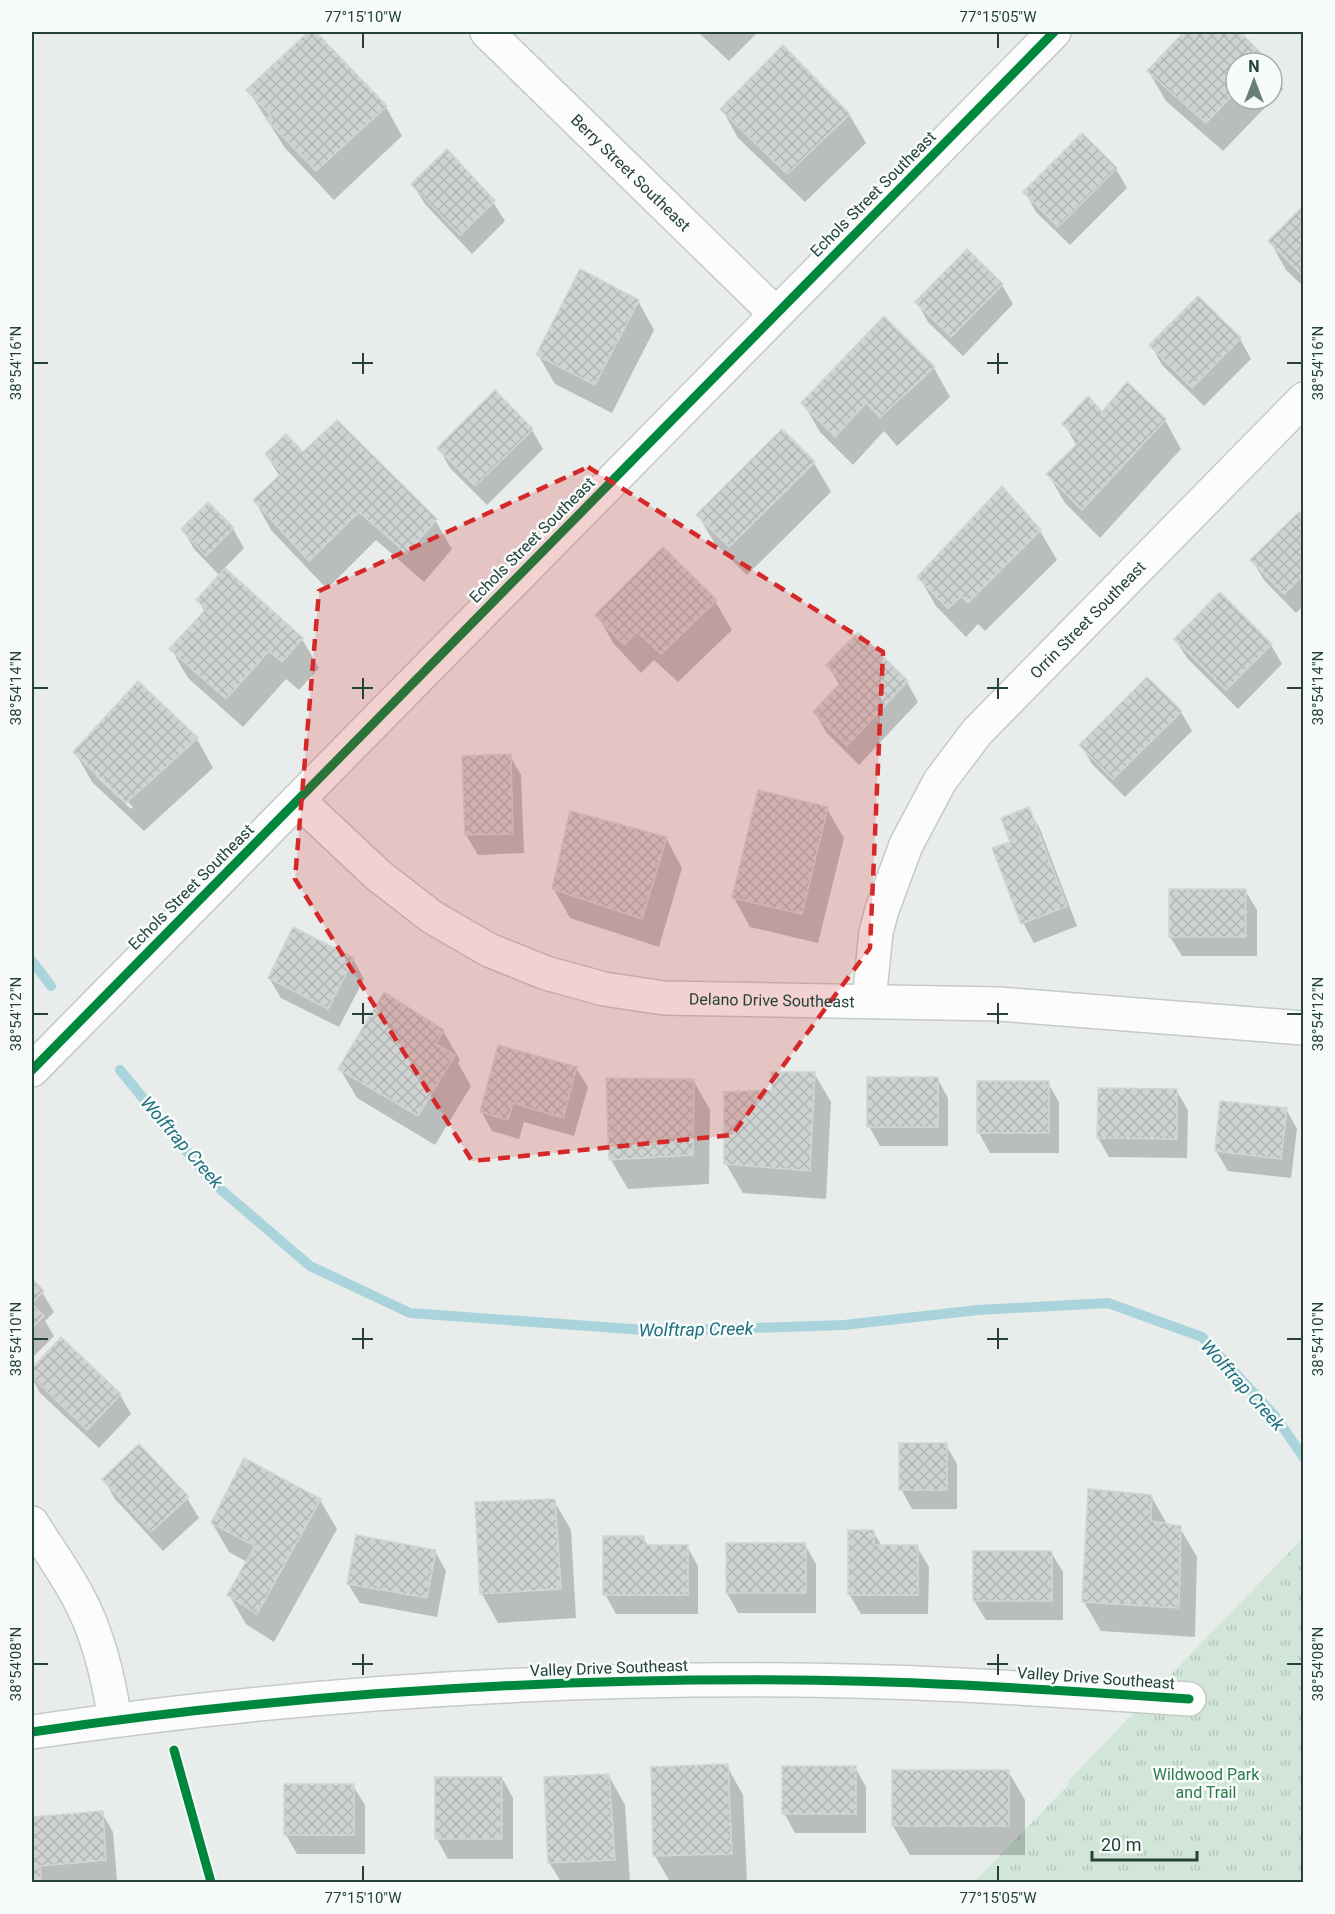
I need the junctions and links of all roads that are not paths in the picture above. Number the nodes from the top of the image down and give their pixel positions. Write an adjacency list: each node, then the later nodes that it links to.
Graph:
1 (487, 32): 3 (street, Berry Street Southeast)
2 (1054, 32): 3 (street, Echols Street Southeast)
3 (776, 314): 5 (street, Echols Street Southeast)
4 (1304, 399): 6 (street, Orrin Street Southeast)
5 (298, 800): 6 (street, Delano Drive Southeast); 8 (street, Echols Street Southeast)
6 (869, 1001): 7 (street, Delano Drive Southeast)
7 (1304, 1028)
8 (32, 1070)
9 (32, 1523): 11 (street)
10 (1189, 1699): 11 (street, Valley Drive Southeast)
11 (115, 1720): 12 (street, Valley Drive Southeast)
12 (32, 1732)

